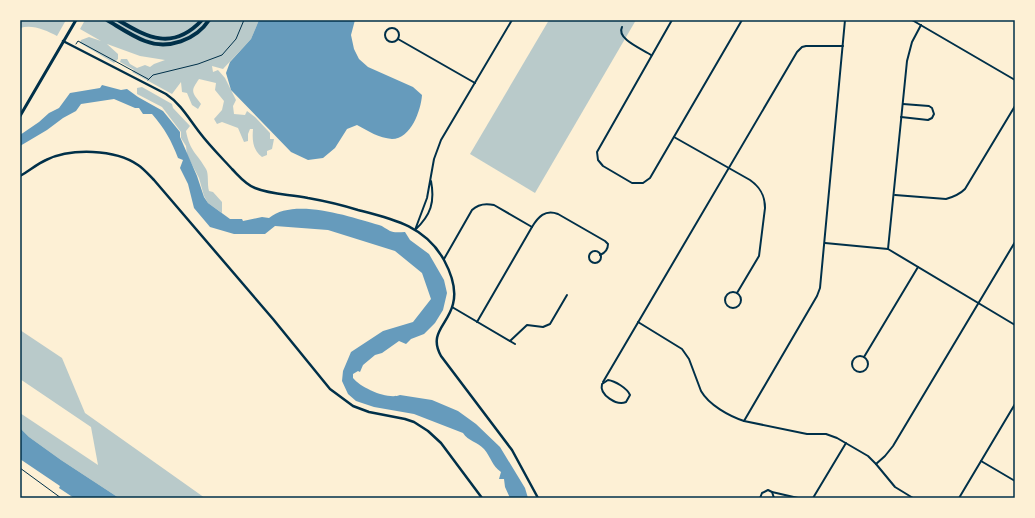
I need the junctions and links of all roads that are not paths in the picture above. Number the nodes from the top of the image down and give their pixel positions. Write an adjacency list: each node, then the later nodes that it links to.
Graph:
1 (76, 20): 14 (main road)
2 (107, 20): 5 (highway)
3 (118, 20): 4 (highway)
4 (202, 20)
5 (209, 20)
6 (512, 20): 18 (street)
7 (672, 20): 16 (street)
8 (742, 20): 24 (street)
9 (845, 20): 15 (street)
10 (912, 20): 11 (street)
11 (921, 25): 17 (street); 19 (street)
12 (622, 27): 16 (street)
13 (398, 39): 13 (street); 18 (street)
14 (64, 41): 21 (main road); 30 (street)
15 (843, 46): 25 (street); 32 (street)
16 (651, 55): 24 (street)
17 (1015, 80)
18 (475, 83): 27 (street)
19 (903, 104): 23 (street); 23 (street)
20 (1015, 106): 28 (street)
21 (22, 110): 22 (main road)
22 (20, 116)
23 (902, 117): 28 (street)
24 (674, 137): 25 (street)
25 (728, 168): 37 (street); 42 (street)
26 (20, 176): 55 (street)
27 (431, 181): 30 (street); 30 (street)
28 (894, 195): 33 (street)
29 (532, 227): 34 (street); 35 (street); 41 (street)
30 (415, 230): 35 (street)
31 (1015, 242): 39 (street)
32 (825, 243): 33 (street); 49 (street)
33 (888, 249): 36 (street)
34 (600, 255): 34 (street)
35 (444, 259): 40 (street)
36 (918, 267): 39 (street); 46 (street)
37 (737, 293): 37 (street)
38 (567, 295): 44 (street)
39 (978, 303): 43 (street); 52 (street)
40 (452, 307): 41 (street); 56 (street)
41 (477, 322): 44 (street)
42 (638, 322): 47 (street); 49 (street)
43 (1015, 325)
44 (510, 341): 45 (street)
45 (515, 344)
46 (864, 357): 46 (street)
47 (603, 382): 47 (street)
48 (1015, 404): 51 (street)
49 (744, 421): 50 (street)
50 (846, 443): 52 (street); 60 (street)
51 (981, 461): 53 (street); 62 (street)
52 (876, 464): 61 (street)
53 (1015, 481)
54 (772, 492): 57 (street); 58 (street); 59 (street)
55 (482, 498)
56 (538, 498)
57 (760, 498)
58 (774, 498)
59 (798, 498)
60 (813, 498)
61 (913, 498)
62 (959, 498)

